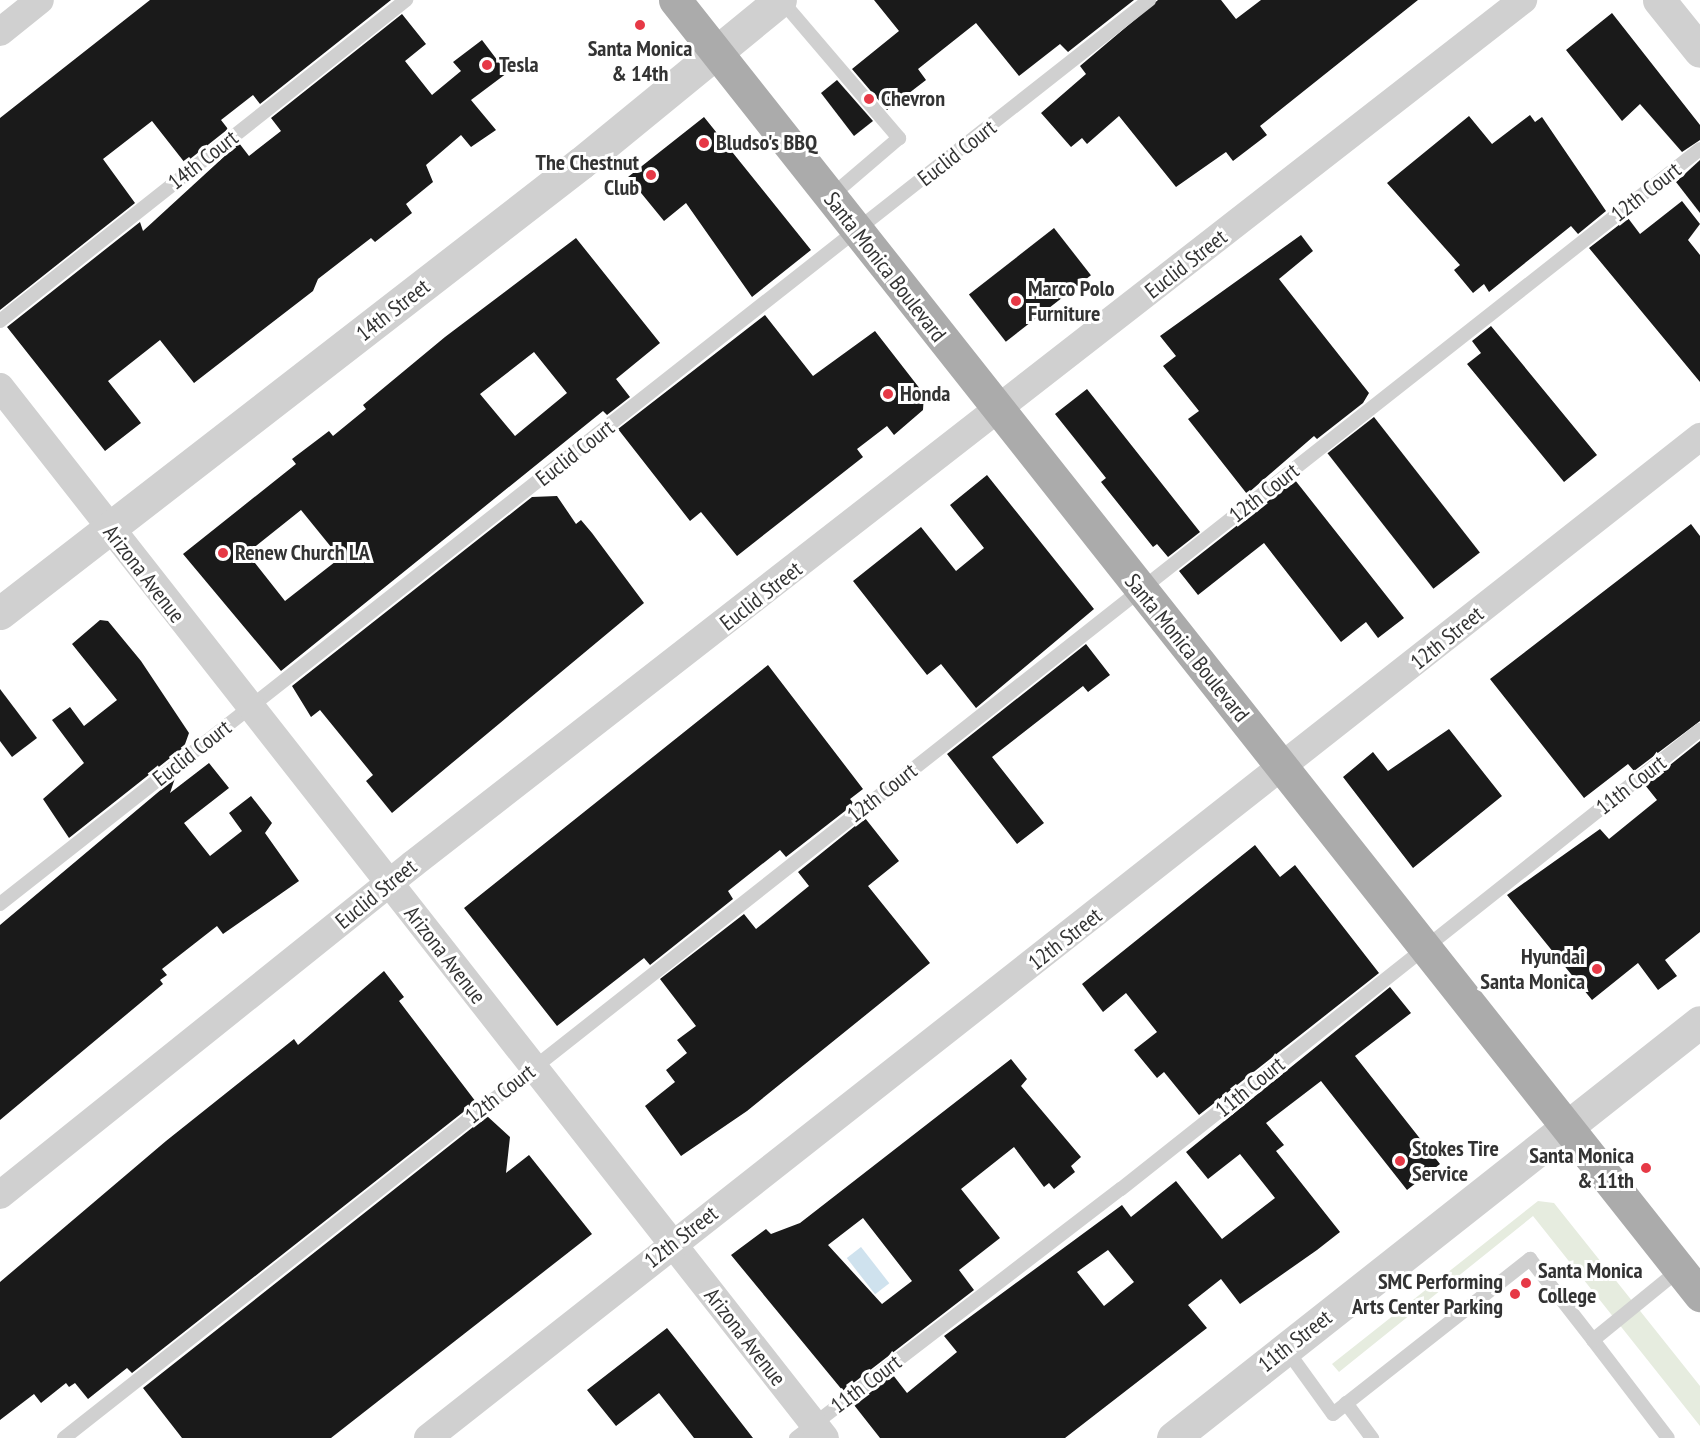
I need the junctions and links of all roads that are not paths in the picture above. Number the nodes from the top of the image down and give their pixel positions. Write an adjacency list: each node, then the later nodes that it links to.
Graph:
1 (40, 0): 8 (street)
2 (406, 0): 14 (lane, 14th Court)
3 (675, 0): 9 (main road, Santa Monica Boulevard)
4 (780, 0): 9 (street, 14th Street); 12 (lane)
5 (1149, 0): 13 (lane, Euclid Court)
6 (1524, 0): 16 (street, Euclid Street)
7 (1659, 0): 10 (street)
8 (0, 32)
9 (714, 50): 12 (main road, Santa Monica Boulevard); 18 (street, 14th Street)
10 (1700, 51)
11 (1700, 149): 19 (lane, 12th Court)
12 (831, 197): 13 (main road, Santa Monica Boulevard)
13 (858, 233): 16 (main road, Santa Monica Boulevard); 21 (lane, Euclid Court)
14 (0, 321)
15 (0, 387): 18 (street, Arizona Avenue)
16 (1000, 412): 19 (main road, Santa Monica Boulevard); 24 (street, Euclid Street)
17 (1700, 437): 23 (street, 12th Street)
18 (108, 528): 20 (street, 14th Street); 21 (street, Arizona Avenue)
19 (1140, 590): 23 (main road, Santa Monica Boulevard); 28 (lane, 12th Court)
20 (0, 613)
21 (249, 707): 24 (street, Arizona Avenue); 25 (lane, Euclid Court)
22 (1700, 730): 26 (lane, 11th Court)
23 (1284, 769): 26 (main road, Santa Monica Boulevard); 31 (street, 12th Street)
24 (389, 884): 28 (street, Arizona Avenue); 30 (street, Euclid Street)
25 (0, 904)
26 (1423, 948): 29 (main road, Santa Monica Boulevard); 37 (lane, 11th Court)
27 (1700, 1022): 29 (street, 11th Street)
28 (534, 1068): 31 (street, Arizona Avenue); 38 (lane, 12th Court)
29 (1565, 1128): 32 (main road, Santa Monica Boulevard); 35 (street, 11th Street)
30 (4, 1183)
31 (672, 1245): 37 (street, Arizona Avenue); 39 (street, 12th Street)
32 (1680, 1269): 33 (main road, Santa Monica Boulevard); 34 (lane)
33 (1700, 1295)
34 (1593, 1340): 36 (lane); 42 (lane)
35 (1286, 1348): 36 (lane); 40 (street, 11th Street)
36 (1346, 1404): 41 (lane)
37 (811, 1433)
38 (64, 1438)
39 (428, 1438)
40 (1173, 1438)
41 (1372, 1438)
42 (1668, 1438)

